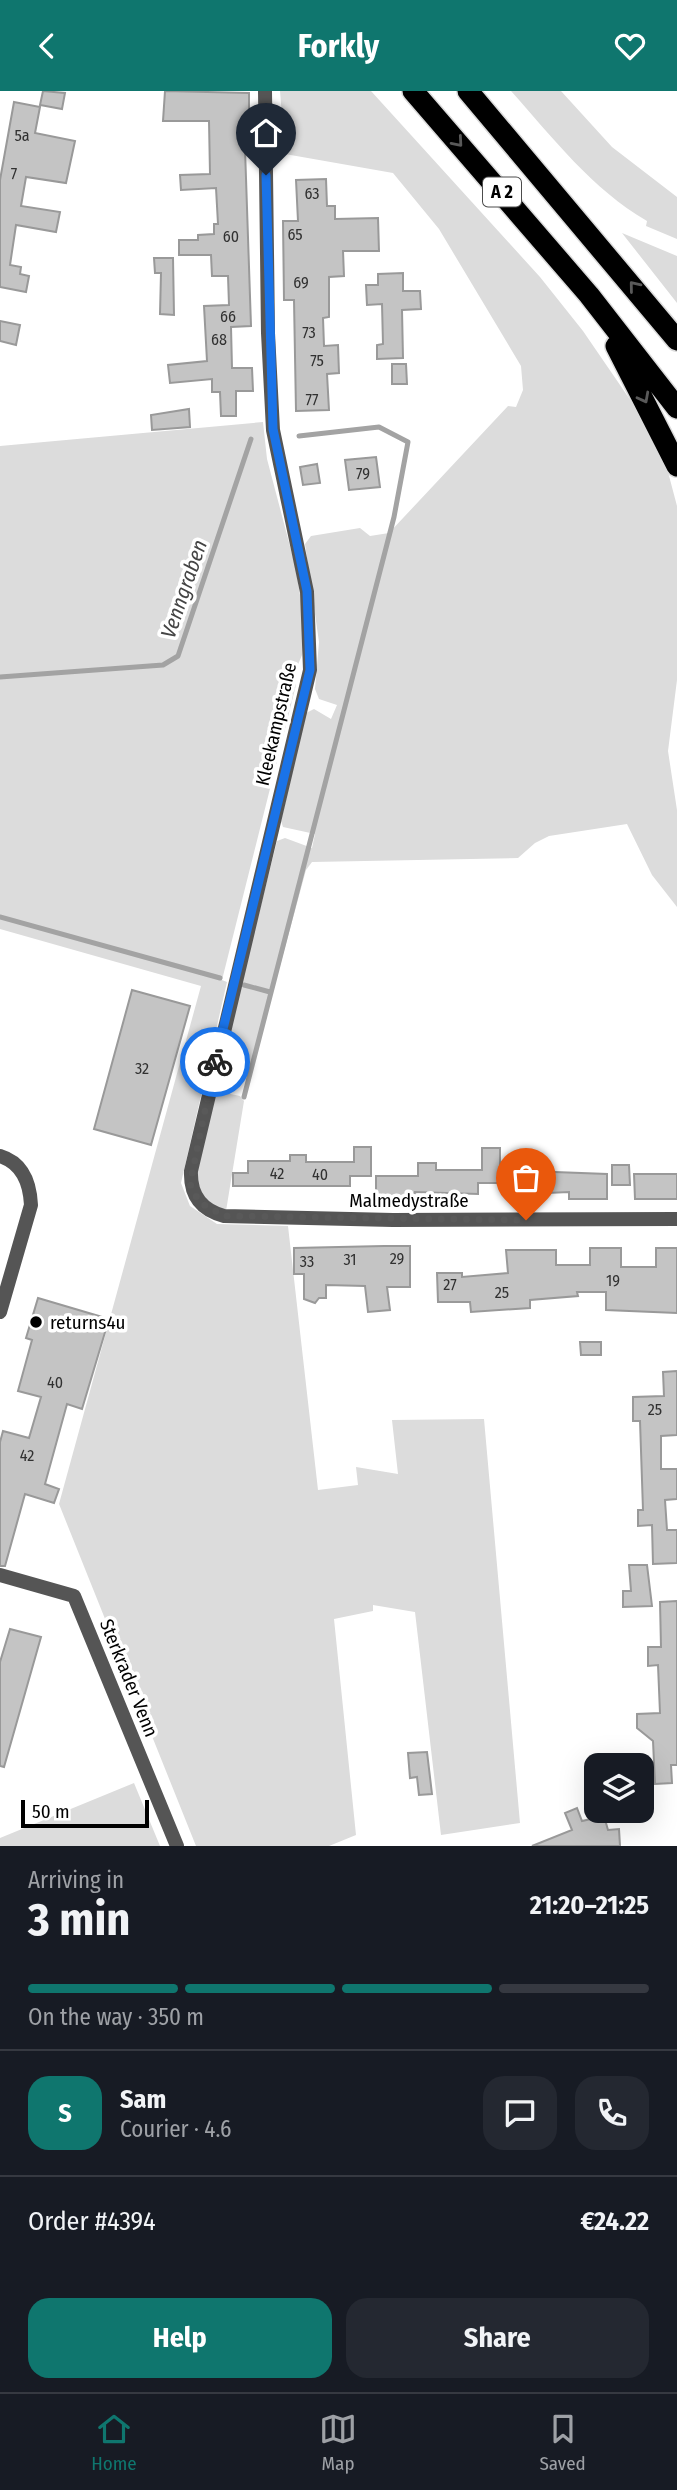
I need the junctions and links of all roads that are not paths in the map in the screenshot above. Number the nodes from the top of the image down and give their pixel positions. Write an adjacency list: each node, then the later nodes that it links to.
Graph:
1 (265, 91): 9 (street, Kleekampstraße)
2 (413, 91): 4 (highway, A 2, one-way to 4)
3 (468, 91): 5 (highway, A 2, one-way to 3)
4 (589, 295): 6 (highway, A 2); 7 (highway, one-way to 7)
5 (677, 340)
6 (677, 408)
7 (677, 466)
8 (0, 1156): 11 (street)
9 (193, 1192): 10 (street, Malmedystraße)
10 (677, 1219)
11 (0, 1312)
12 (0, 1575): 13 (street, Sterkrader Venn)
13 (177, 1846)

